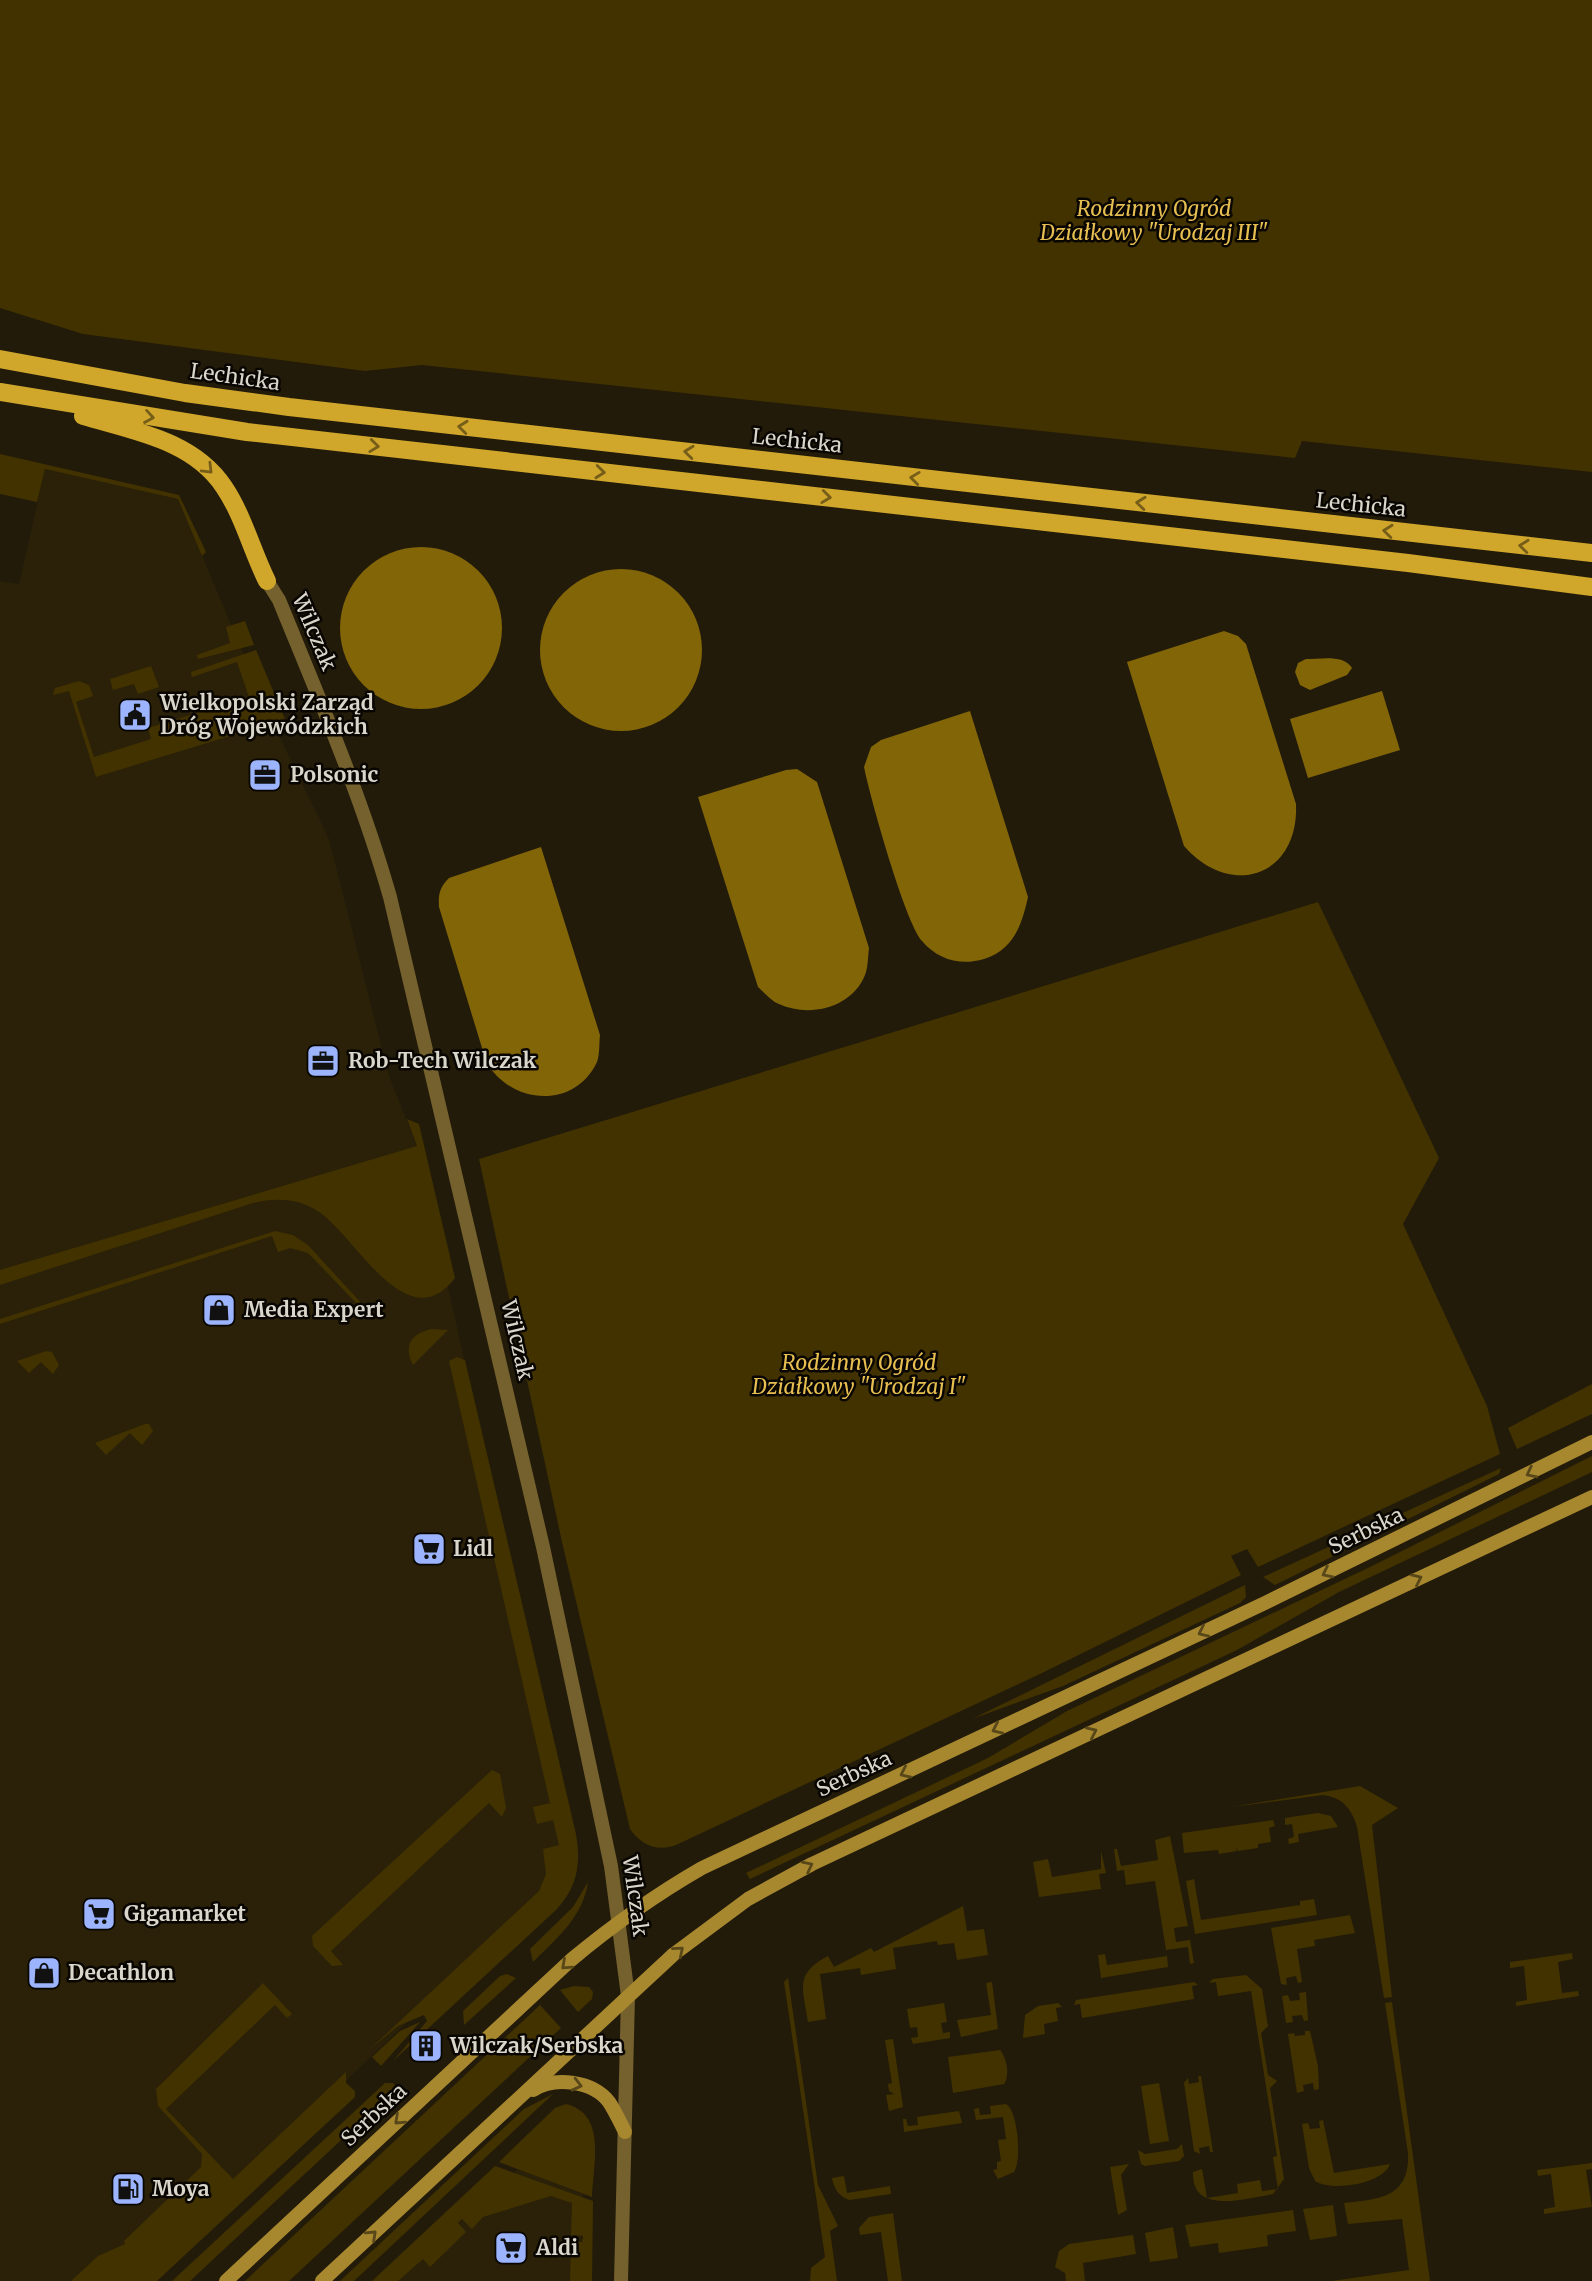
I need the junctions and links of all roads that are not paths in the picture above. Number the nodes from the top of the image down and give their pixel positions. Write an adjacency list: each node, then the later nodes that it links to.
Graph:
1 (0, 359): 3 (main road, Lechicka, one-way to 1)
2 (4, 393): 4 (main road, one-way to 4); 5 (main road, one-way to 5)
3 (1592, 554)
4 (267, 581): 8 (street, Wilczak)
5 (1592, 587)
6 (1592, 1442): 8 (street, Serbska, one-way to 8)
7 (1592, 1497): 9 (street, one-way to 7)
8 (618, 1920): 9 (street, Wilczak); 12 (street, Serbska, one-way to 12)
9 (628, 1996): 10 (street); 11 (street, Wilczak)
10 (514, 2102): 11 (street, one-way to 11); 13 (street, one-way to 10)
11 (625, 2132): 14 (street, Wilczak)
12 (226, 2281)
13 (322, 2281)
14 (621, 2281)

